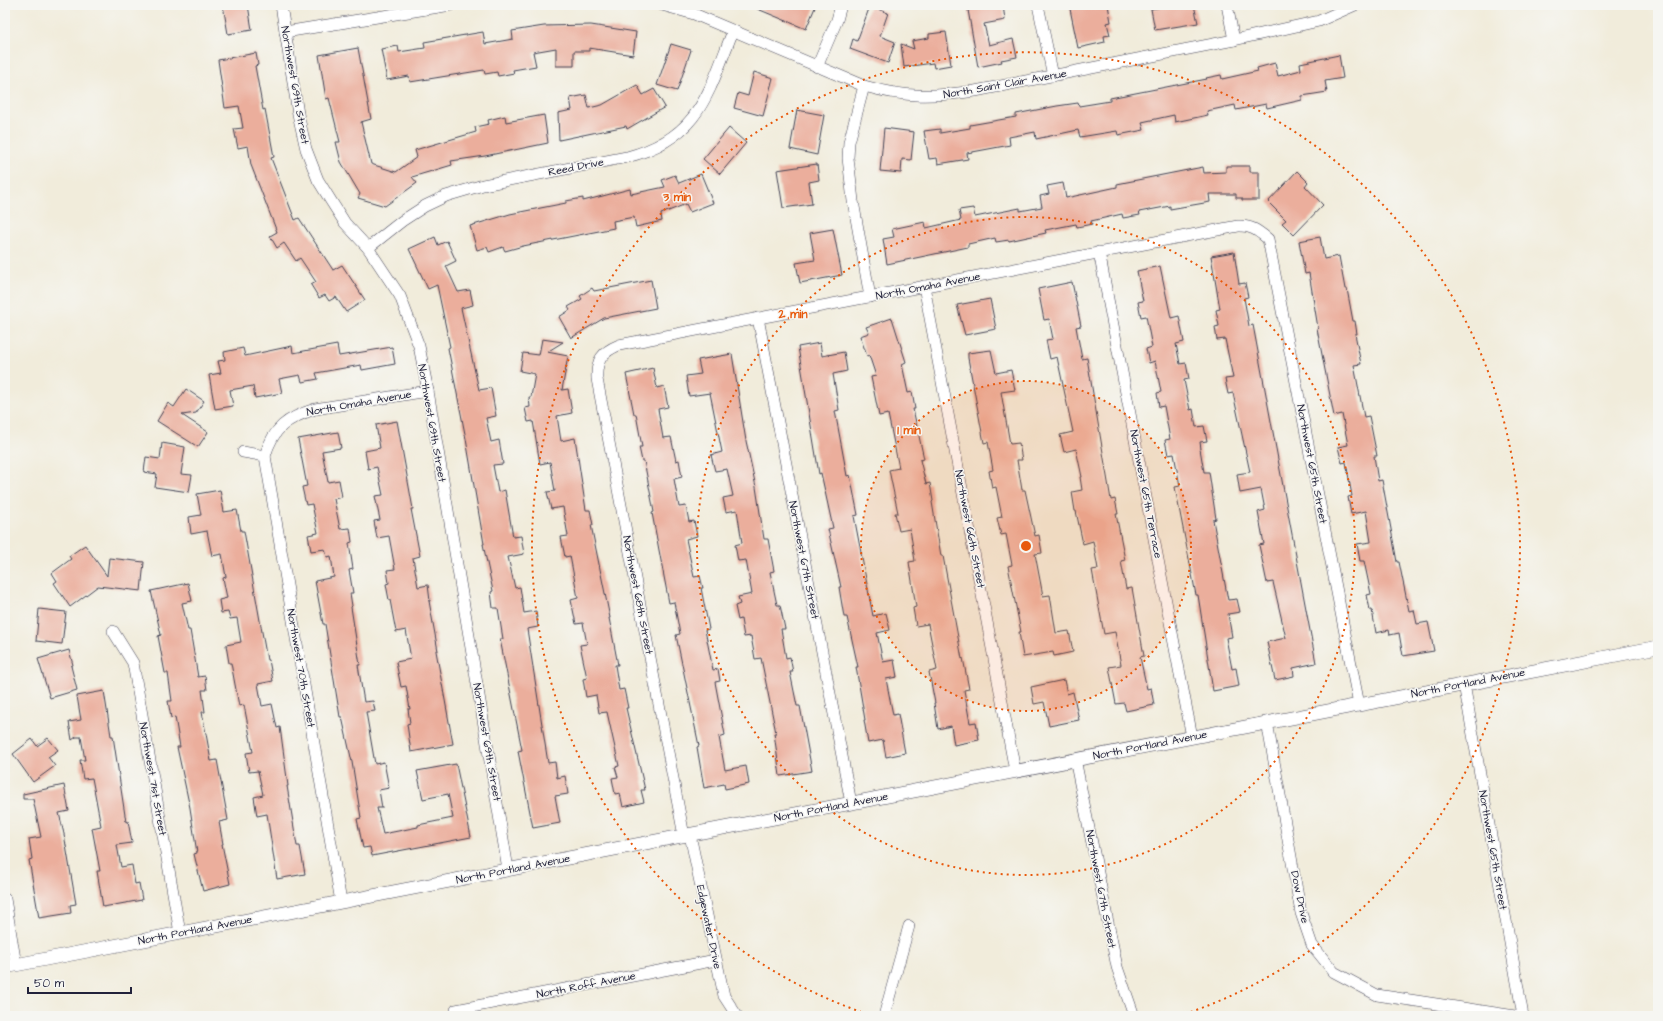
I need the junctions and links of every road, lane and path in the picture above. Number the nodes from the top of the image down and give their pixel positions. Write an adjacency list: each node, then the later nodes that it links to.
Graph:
1 (281, 5): 9 (street, Northwest 69th Street)
2 (451, 5): 9 (street)
3 (662, 5): 8 (street, North Saint Clair Avenue)
4 (841, 5): 11 (street)
5 (1038, 5): 12 (street)
6 (1227, 5): 10 (street)
7 (1355, 5): 10 (street, North Saint Clair Avenue)
8 (733, 30): 11 (street, North Saint Clair Avenue); 15 (street, Reed Drive)
9 (285, 32): 15 (street, Northwest 69th Street)
10 (1234, 40): 12 (street, North Saint Clair Avenue)
11 (817, 67): 13 (street, North Saint Clair Avenue)
12 (1053, 76): 13 (street, North Saint Clair Avenue)
13 (864, 86): 18 (street)
14 (1256, 228): 16 (street, North Omaha Avenue); 27 (street, Northwest 65th Street)
15 (368, 248): 21 (street, Northwest 69th Street)
16 (1099, 252): 17 (street, North Omaha Avenue); 29 (street, Northwest 65th Terrace)
17 (924, 286): 18 (street, North Omaha Avenue); 31 (street, Northwest 66th Street)
18 (870, 297): 19 (street, North Omaha Avenue)
19 (758, 318): 20 (street, North Omaha Avenue); 32 (street, Northwest 67th Street)
20 (602, 354): 33 (street, Northwest 68th Street)
21 (428, 391): 23 (street, North Omaha Avenue); 34 (street, Northwest 69th Street)
22 (243, 452): 23 (street)
23 (265, 456): 36 (street, Northwest 70th Street)
24 (113, 631): 38 (street, Northwest 71st Street)
25 (1658, 646): 26 (street, North Portland Avenue)
26 (1464, 684): 27 (street, North Portland Avenue); 46 (street, Northwest 65th Street)
27 (1359, 704): 28 (street, North Portland Avenue)
28 (1267, 722): 29 (street, North Portland Avenue); 45 (street, Dow Drive)
29 (1192, 737): 30 (street, North Portland Avenue)
30 (1075, 759): 31 (street, North Portland Avenue); 44 (street, Northwest 67th Street)
31 (1016, 771): 32 (street, North Portland Avenue)
32 (851, 803): 33 (street, North Portland Avenue)
33 (687, 835): 34 (street, North Portland Avenue); 39 (street, Edgewater Drive)
34 (508, 870): 36 (street, North Portland Avenue)
35 (5, 899): 40 (street)
36 (341, 902): 38 (street, North Portland Avenue)
37 (909, 926): 43 (street)
38 (180, 933): 40 (street, North Portland Avenue)
39 (716, 960): 41 (street, North Roff Avenue); 42 (street, Edgewater Drive)
40 (10, 966)
41 (456, 1013)
42 (737, 1016)
43 (884, 1016)
44 (1134, 1016)
45 (1515, 1016)
46 (1523, 1016)

